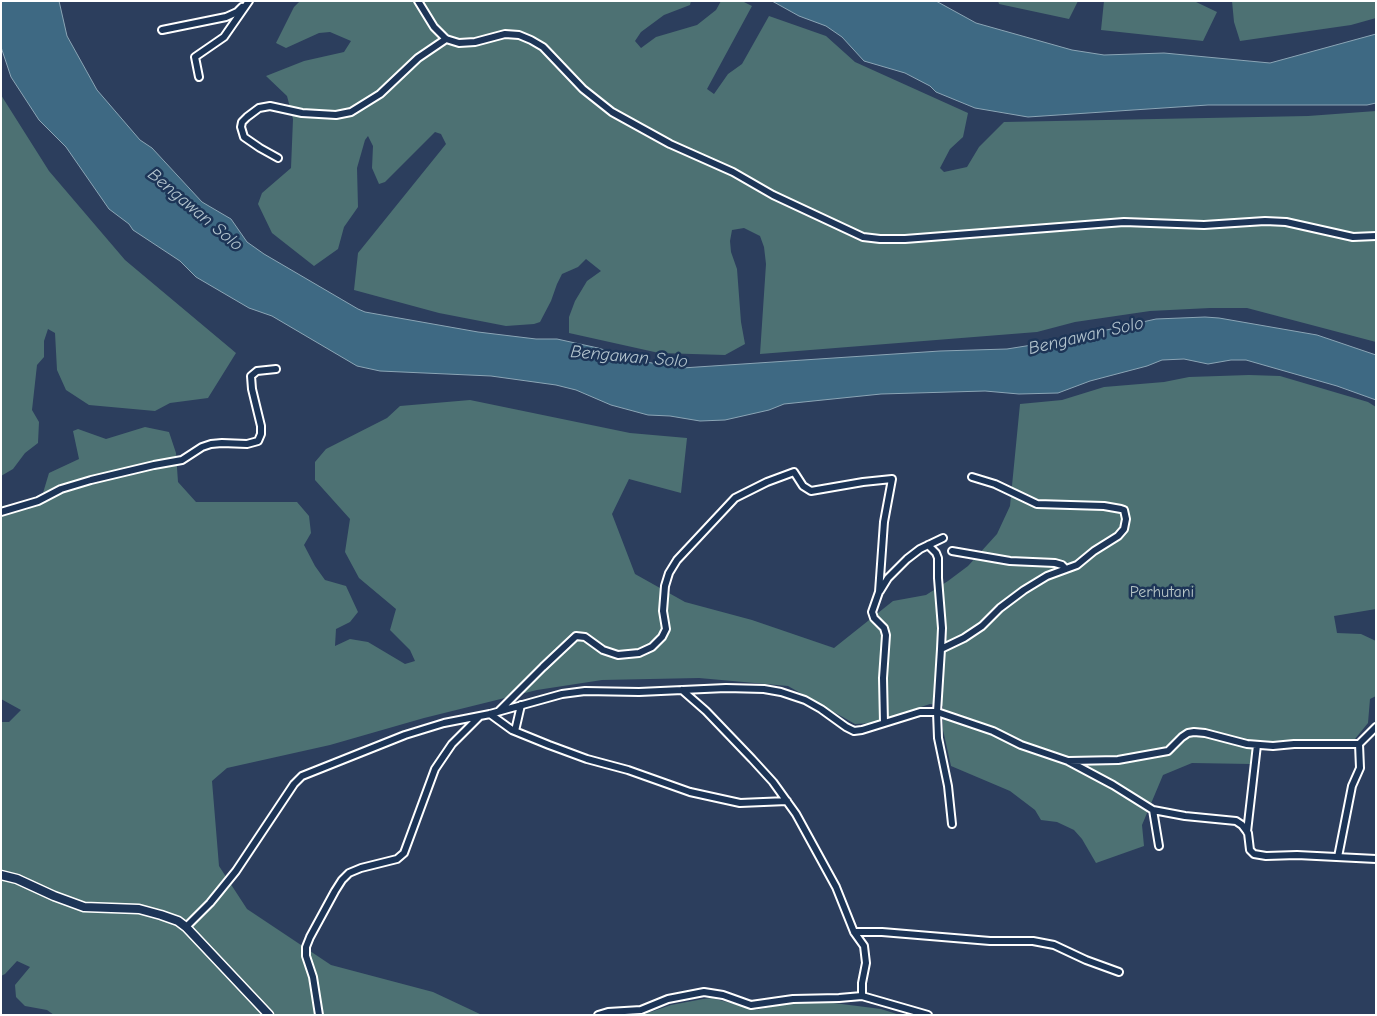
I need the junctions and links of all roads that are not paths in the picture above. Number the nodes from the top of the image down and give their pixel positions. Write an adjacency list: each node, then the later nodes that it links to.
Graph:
1 (249, 1): 3 (street); 5 (street)
2 (418, 1): 4 (street)
3 (162, 30)
4 (446, 39): 6 (street); 7 (street)
5 (199, 77)
6 (278, 158)
7 (1376, 236)
8 (276, 369): 10 (street)
9 (972, 477): 14 (street)
10 (1, 512)
11 (943, 538): 12 (street)
12 (928, 545): 15 (street); 16 (street)
13 (952, 551): 14 (street)
14 (1066, 569): 16 (street)
15 (879, 592): 19 (street); 23 (street)
16 (941, 649): 20 (street)
17 (682, 690): 18 (street); 23 (street); 29 (street)
18 (521, 705): 19 (street); 25 (street)
19 (499, 711): 21 (street)
20 (937, 712): 23 (street); 28 (street); 31 (street)
21 (490, 714): 22 (street); 25 (street)
22 (480, 716): 37 (street); 42 (street)
23 (884, 723)
24 (1376, 726): 26 (street)
25 (516, 731): 29 (street)
26 (1359, 744): 27 (street); 34 (street)
27 (1258, 745): 28 (street); 32 (street)
28 (1068, 761): 30 (street)
29 (787, 802): 38 (street)
30 (1152, 810): 32 (street); 33 (street)
31 (952, 824)
32 (1247, 832): 34 (street)
33 (1159, 846)
34 (1338, 857): 35 (street)
35 (1376, 859)
36 (1, 875): 37 (street)
37 (186, 926): 41 (street)
38 (854, 932): 39 (street); 40 (street)
39 (1119, 972)
40 (862, 996): 43 (street); 44 (street)
41 (269, 1015)
42 (319, 1015)
43 (598, 1015)
44 (928, 1015)

